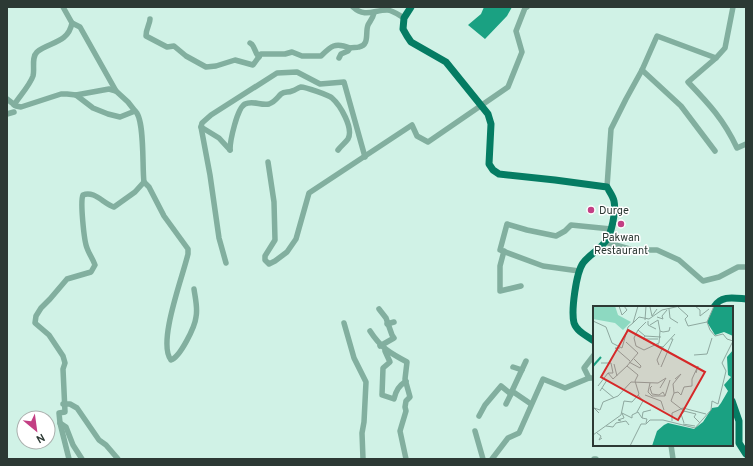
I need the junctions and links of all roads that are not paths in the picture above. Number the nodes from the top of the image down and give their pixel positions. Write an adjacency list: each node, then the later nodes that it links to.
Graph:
1 (63, 7): 9 (street)
2 (353, 7): 6 (street)
3 (411, 7): 7 (main road)
4 (527, 7): 20 (street)
5 (733, 7): 14 (street)
6 (374, 13): 7 (street); 11 (street)
7 (404, 18): 20 (main road)
8 (150, 19): 12 (street)
9 (72, 23): 16 (street); 19 (street)
10 (250, 43): 12 (street)
11 (350, 48): 12 (street); 13 (street)
12 (258, 57)
13 (339, 58)
14 (716, 58): 15 (street); 25 (street)
15 (642, 70): 27 (street); 31 (street)
16 (116, 91): 17 (street); 21 (street)
17 (76, 95): 19 (street); 21 (street)
18 (7, 99): 19 (street)
19 (14, 105)
20 (482, 106): 28 (street); 31 (main road)
21 (135, 111): 30 (street)
22 (14, 112): 23 (street)
23 (7, 114)
24 (201, 127): 26 (street); 28 (street); 35 (street)
25 (746, 144)
26 (338, 150)
27 (715, 151)
28 (365, 157): 29 (street)
29 (268, 162)
30 (144, 182): 39 (street); 59 (street)
31 (607, 187): 32 (main road)
32 (611, 229): 33 (main road); 34 (street)
33 (605, 242): 36 (street); 37 (main road)
34 (504, 252): 37 (street); 38 (street)
35 (226, 263)
36 (746, 268)
37 (579, 272): 49 (main road)
38 (521, 286)
39 (194, 289)
40 (746, 294): 41 (street)
41 (737, 298): 42 (main road); 43 (main road)
42 (746, 299)
43 (715, 306)
44 (379, 310): 47 (street)
45 (394, 322): 47 (street)
46 (344, 323): 71 (street)
47 (387, 324): 50 (street)
48 (370, 331): 50 (street)
49 (593, 340)
50 (380, 346): 51 (street)
51 (385, 351): 57 (street); 57 (street)
52 (593, 357): 56 (street)
53 (526, 361): 55 (street)
54 (513, 367): 55 (street)
55 (522, 370): 58 (street)
56 (592, 378): 61 (street)
57 (406, 381): 72 (street)
58 (512, 393): 60 (street); 61 (street); 63 (street)
59 (63, 404): 64 (street); 68 (street)
60 (506, 404)
61 (532, 404): 74 (street)
62 (733, 404): 67 (main road)
63 (479, 416)
64 (60, 423): 69 (street); 70 (street)
65 (475, 431): 73 (street)
66 (671, 446): 75 (street)
67 (746, 454)
68 (118, 458)
69 (69, 459)
70 (82, 459)
71 (363, 459)
72 (406, 459)
73 (483, 459)
74 (492, 459)
75 (672, 459)

